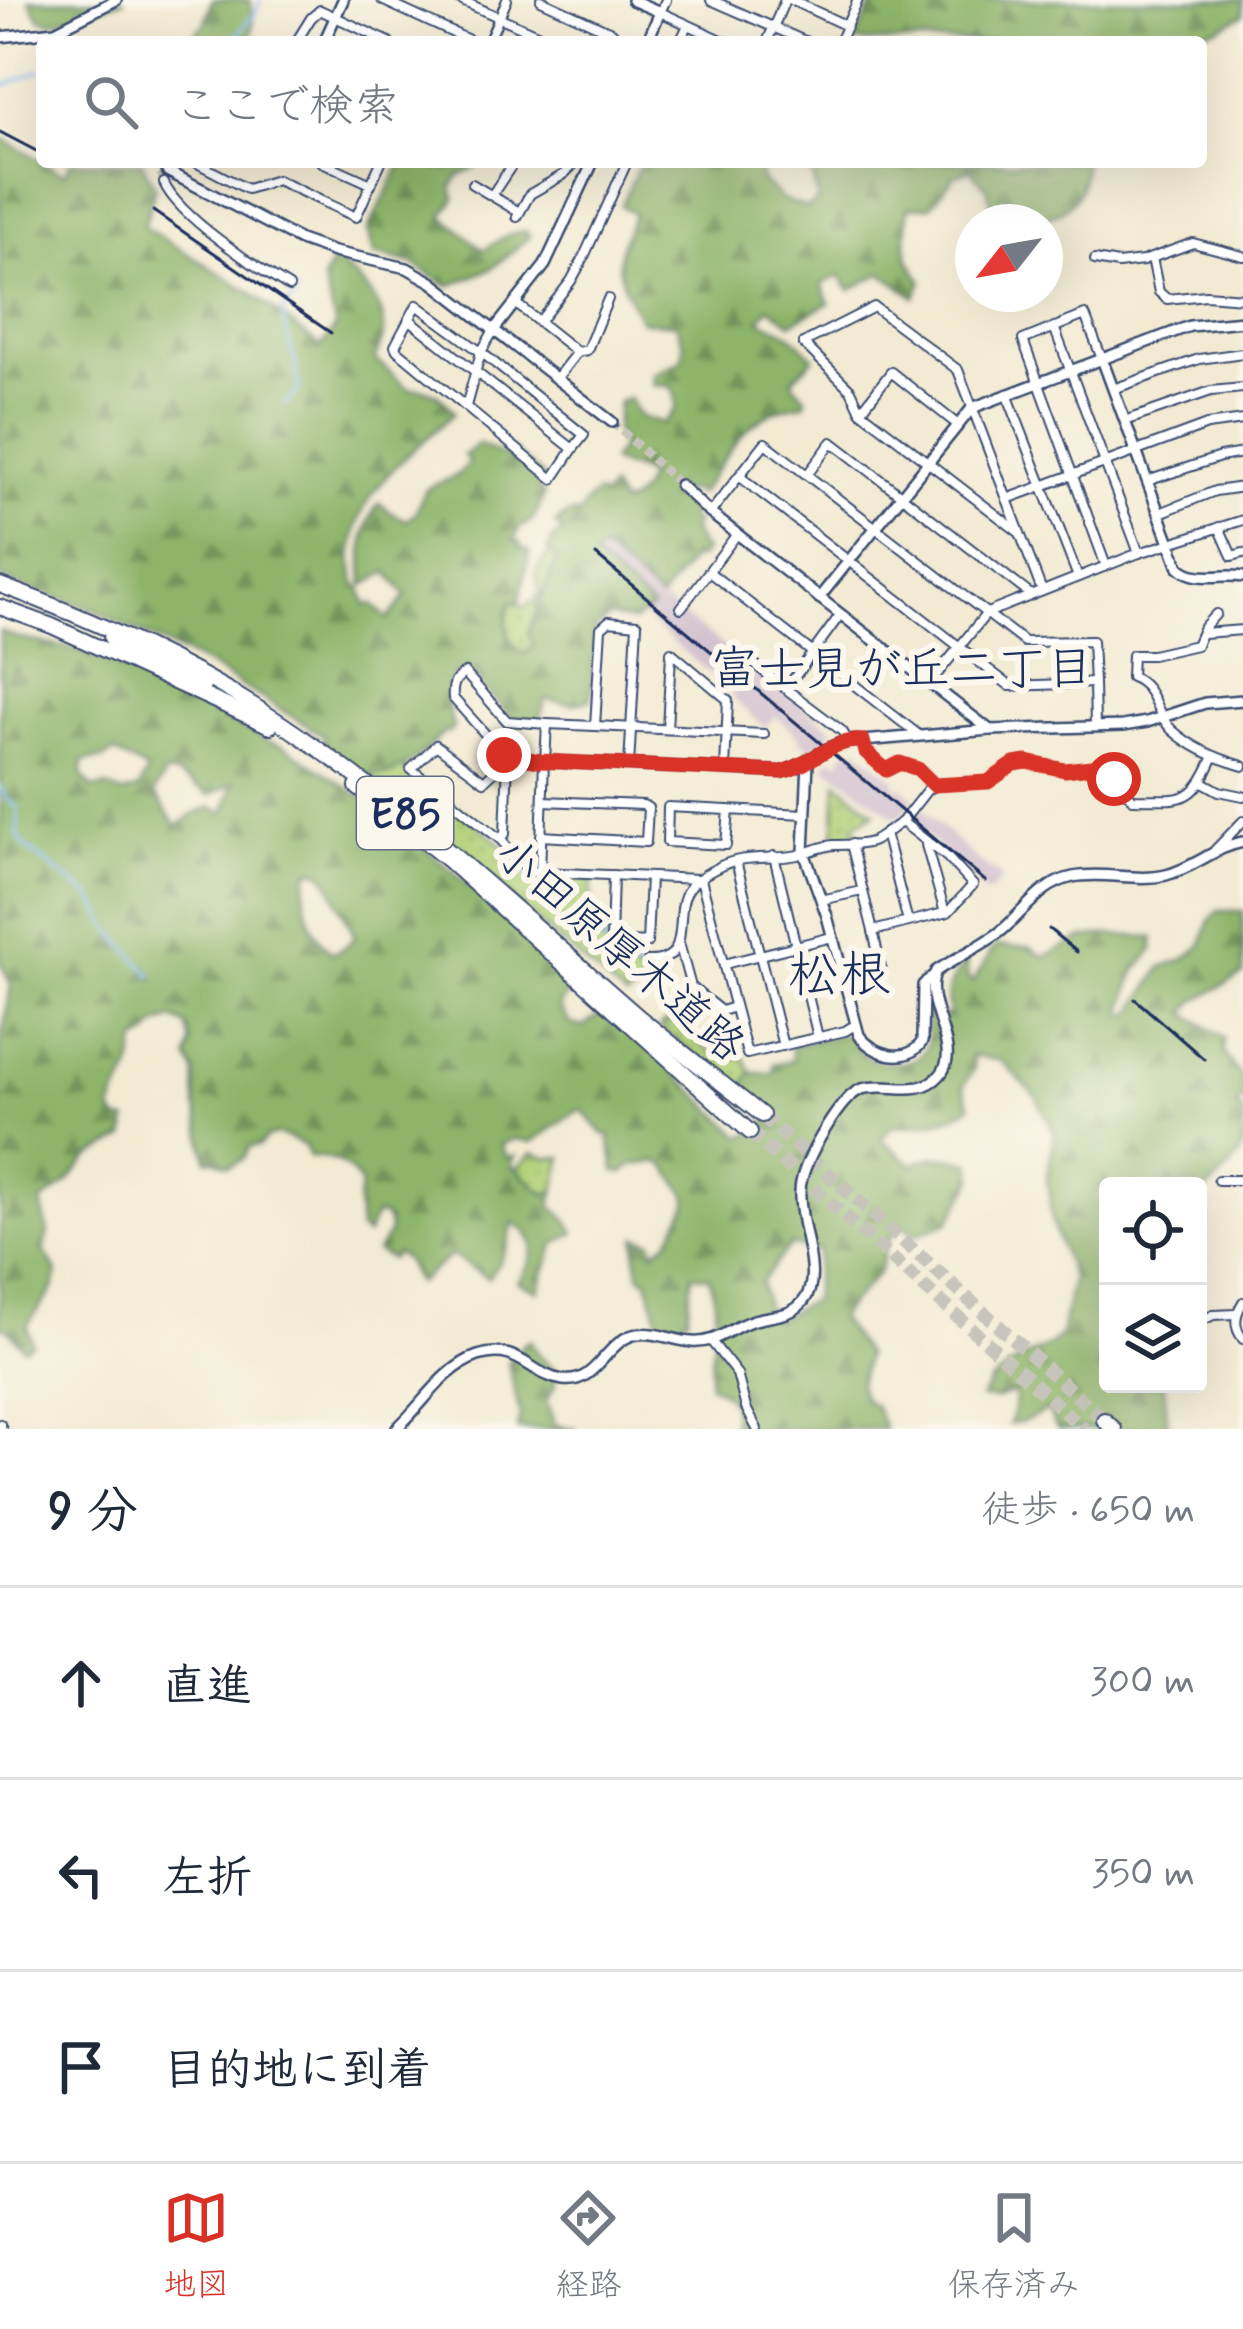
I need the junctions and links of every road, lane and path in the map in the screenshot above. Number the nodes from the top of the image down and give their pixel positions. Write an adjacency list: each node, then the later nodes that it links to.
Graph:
1 (116, 0): 31 (street)
2 (343, 0): 14 (street)
3 (382, 0): 21 (street)
4 (460, 0): 13 (street)
5 (507, 0): 13 (street)
6 (541, 0): 24 (street)
7 (632, 0): 12 (street)
8 (666, 0): 12 (street)
9 (711, 0): 17 (street)
10 (788, 0): 16 (street); 17 (street)
11 (858, 0): 16 (street)
12 (661, 12): 15 (street); 25 (street)
13 (499, 16): 22 (street); 23 (street)
14 (335, 17): 18 (street); 19 (street); 20 (street)
15 (688, 25): 26 (street); 27 (street)
16 (847, 26): 30 (street)
17 (774, 27): 28 (street); 29 (street)
18 (300, 36)
19 (327, 36)
20 (376, 36)
21 (459, 36)
22 (491, 36)
23 (542, 36)
24 (613, 36)
25 (650, 36)
26 (683, 36)
27 (713, 36)
28 (770, 36)
29 (794, 36)
30 (842, 36)
31 (0, 37)
32 (166, 168): 55 (street)
33 (215, 168): 41 (street)
34 (335, 168): 41 (street)
35 (378, 168): 41 (street)
36 (510, 168): 43 (street)
37 (570, 168): 43 (street)
38 (590, 168): 50 (street)
39 (624, 168): 53 (street)
40 (164, 183): 47 (street)
41 (371, 184)
42 (472, 184): 43 (street)
43 (492, 195)
44 (1243, 256): 45 (street)
45 (1152, 258): 46 (street); 48 (street)
46 (1095, 260)
47 (289, 287)
48 (1243, 298)
49 (608, 299): 57 (street)
50 (515, 303): 53 (street); 55 (street)
51 (410, 319): 56 (street); 60 (street); 67 (street)
52 (1243, 321): 59 (street)
53 (539, 322): 57 (street)
54 (1054, 327): 59 (street); 61 (street); 63 (street)
55 (494, 330): 56 (street); 62 (street)
56 (481, 352): 60 (street); 74 (street)
57 (577, 352): 62 (street)
58 (1243, 353): 65 (street)
59 (1102, 358): 61 (street); 65 (street)
60 (476, 370): 67 (street); 74 (street)
61 (1070, 370): 63 (street); 78 (street)
62 (556, 380): 72 (street)
63 (1038, 382): 66 (street); 80 (street)
64 (1243, 388): 71 (street)
65 (1113, 389): 71 (street)
66 (1007, 393): 68 (street); 84 (street)
67 (466, 406): 74 (street)
68 (972, 408): 69 (street); 73 (street); 87 (street)
69 (861, 411): 73 (street); 77 (street)
70 (1243, 420): 75 (street)
71 (1125, 421): 75 (street)
72 (612, 422)
73 (958, 425): 77 (street)
74 (573, 449)
75 (1136, 451): 78 (street); 82 (street)
76 (1243, 453): 82 (street)
77 (928, 462): 86 (street); 93 (street)
78 (1105, 463): 80 (street); 97 (street)
79 (807, 475): 81 (street); 86 (street); 92 (street)
80 (1073, 475): 84 (street); 99 (street)
81 (739, 476): 88 (street); 98 (street)
82 (1148, 481): 89 (street)
83 (680, 485): 88 (street)
84 (1042, 486): 87 (street); 101 (street)
85 (1243, 487): 89 (street)
86 (901, 495): 92 (street); 105 (street)
87 (1007, 499): 93 (street)
88 (710, 513): 94 (street)
89 (1160, 513): 95 (street)
90 (1243, 520): 91 (street)
91 (1219, 526): 95 (street); 96 (street)
92 (875, 527): 98 (street); 109 (street)
93 (1020, 533): 104 (street)
94 (737, 534): 100 (street); 106 (street)
95 (1171, 543): 97 (street); 102 (street)
96 (1243, 553)
97 (1139, 554): 99 (street)
98 (848, 563): 106 (street); 114 (street)
99 (1106, 566): 101 (street)
100 (709, 572): 108 (street); 115 (street)
101 (1078, 578): 104 (street)
102 (1243, 578)
103 (0, 589): 123 (highway, 小田原厚木道路 / E85); 180 (highway, 小田原厚木道路 / E85)
104 (1042, 591): 105 (street)
105 (1030, 595): 109 (street)
106 (819, 598): 111 (street)
107 (0, 607): 123 (highway)
108 (681, 608)
109 (987, 613): 114 (street); 117 (street)
110 (1216, 614): 113 (street)
111 (840, 615): 115 (street); 118 (street)
112 (1243, 630): 113 (street)
113 (1203, 633): 121 (street)
114 (958, 647): 117 (street); 118 (street)
115 (812, 653): 119 (street); 131 (street)
116 (743, 655): 119 (street)
117 (1094, 683): 125 (street)
118 (929, 685): 128 (street)
119 (786, 688): 132 (street)
120 (1243, 700): 121 (street)
121 (1162, 717): 125 (street); 134 (street)
122 (547, 724): 124 (street); 135 (street); 136 (street)
123 (270, 726): 181 (highway, 小田原厚木道路 / E85)
124 (596, 726): 126 (street); 126 (street)
125 (1095, 726): 128 (street)
126 (631, 728): 127 (street); 138 (street)
127 (667, 729): 129 (street); 129 (street)
128 (990, 730): 131 (street)
129 (727, 732): 130 (street); 140 (street)
130 (764, 734)
131 (920, 736): 133 (street)
132 (847, 740): 133 (street); 137 (street)
133 (863, 741): 142 (street)
134 (1214, 757): 139 (street); 141 (street)
135 (508, 758): 136 (street); 151 (street); 151 (street)
136 (543, 761): 138 (street); 144 (street)
137 (808, 761): 140 (street); 146 (street)
138 (629, 766): 140 (street)
139 (1243, 766)
140 (724, 770)
141 (1202, 782): 142 (street); 143 (street)
142 (934, 785): 148 (street)
143 (1243, 796)
144 (543, 801): 150 (street); 150 (street)
145 (729, 811): 145 (street); 146 (street)
146 (805, 814): 155 (street)
147 (1243, 820): 156 (street)
148 (902, 822): 149 (street); 153 (street)
149 (885, 833): 154 (street); 166 (street)
150 (541, 836): 159 (street)
151 (500, 838): 159 (street)
152 (1243, 842): 156 (street)
153 (926, 843): 165 (street); 165 (street)
154 (850, 844): 155 (street); 163 (street)
155 (804, 852): 157 (street); 164 (street)
156 (1214, 852): 174 (street)
157 (773, 856): 158 (street); 170 (street)
158 (736, 861): 162 (street); 171 (street)
159 (540, 872): 160 (street)
160 (613, 875): 161 (street); 161 (street)
161 (650, 877): 162 (street)
162 (698, 880): 169 (street); 173 (street)
163 (862, 891): 164 (street); 167 (street)
164 (821, 900): 168 (street)
165 (945, 914): 166 (street)
166 (908, 922): 167 (street)
167 (873, 931): 175 (street)
168 (832, 937): 170 (street); 175 (street)
169 (679, 943): 172 (street); 176 (street)
170 (796, 945): 171 (street); 178 (street)
171 (759, 954): 173 (street); 179 (street)
172 (648, 961)
173 (724, 964): 176 (street)
174 (934, 975): 177 (street); 188 (street)
175 (843, 981): 177 (street)
176 (734, 1007): 179 (street)
177 (855, 1024): 178 (street)
178 (818, 1037): 179 (street)
179 (783, 1046)
180 (762, 1115)
181 (750, 1132)
182 (1218, 1180): 183 (street)
183 (1243, 1180)
184 (1243, 1302): 185 (street)
185 (1236, 1314): 186 (street); 187 (street)
186 (1207, 1319)
187 (1243, 1340)
188 (711, 1341): 189 (street); 190 (street)
189 (397, 1429)
190 (757, 1429)

